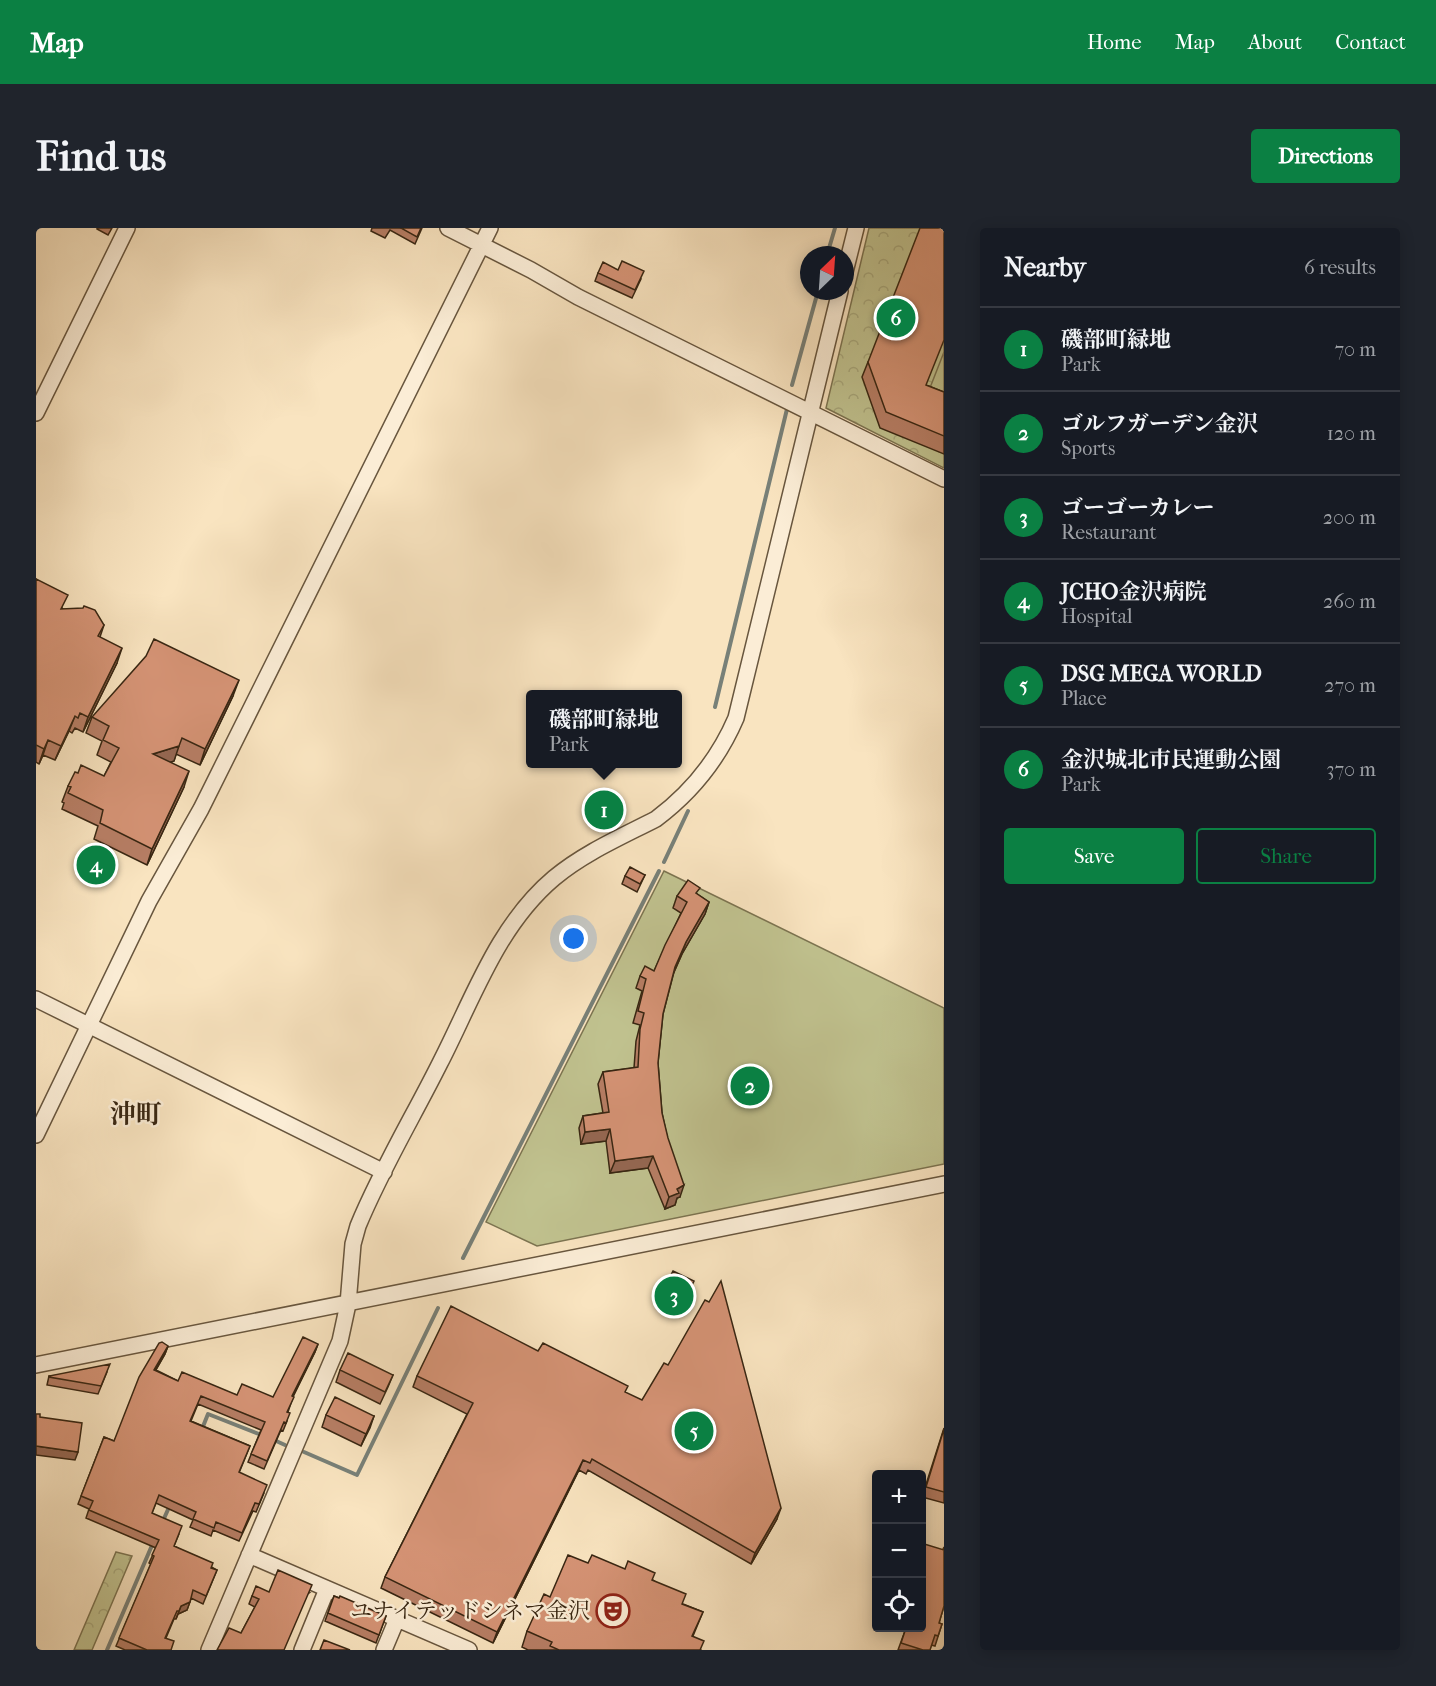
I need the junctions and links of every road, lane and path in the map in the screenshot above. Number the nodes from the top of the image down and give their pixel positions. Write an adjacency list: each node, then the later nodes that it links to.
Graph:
1 (128, 228): 8 (street)
2 (448, 228): 5 (street)
3 (490, 228): 5 (street)
4 (856, 228): 6 (street)
5 (481, 245): 9 (street); 12 (street)
6 (852, 246)
7 (838, 300): 9 (street)
8 (36, 412)
9 (812, 413): 10 (street); 14 (street)
10 (944, 479)
11 (36, 999): 12 (street)
12 (89, 1026): 13 (street); 14 (street)
13 (36, 1135)
14 (384, 1172): 16 (street)
15 (944, 1184): 16 (street)
16 (348, 1304): 17 (street); 18 (street)
17 (36, 1365)
18 (249, 1554): 19 (street); 21 (street)
19 (327, 1589): 20 (street); 22 (street)
20 (397, 1619): 23 (street); 24 (street)
21 (209, 1650)
22 (302, 1650)
23 (384, 1650)
24 (469, 1650)

